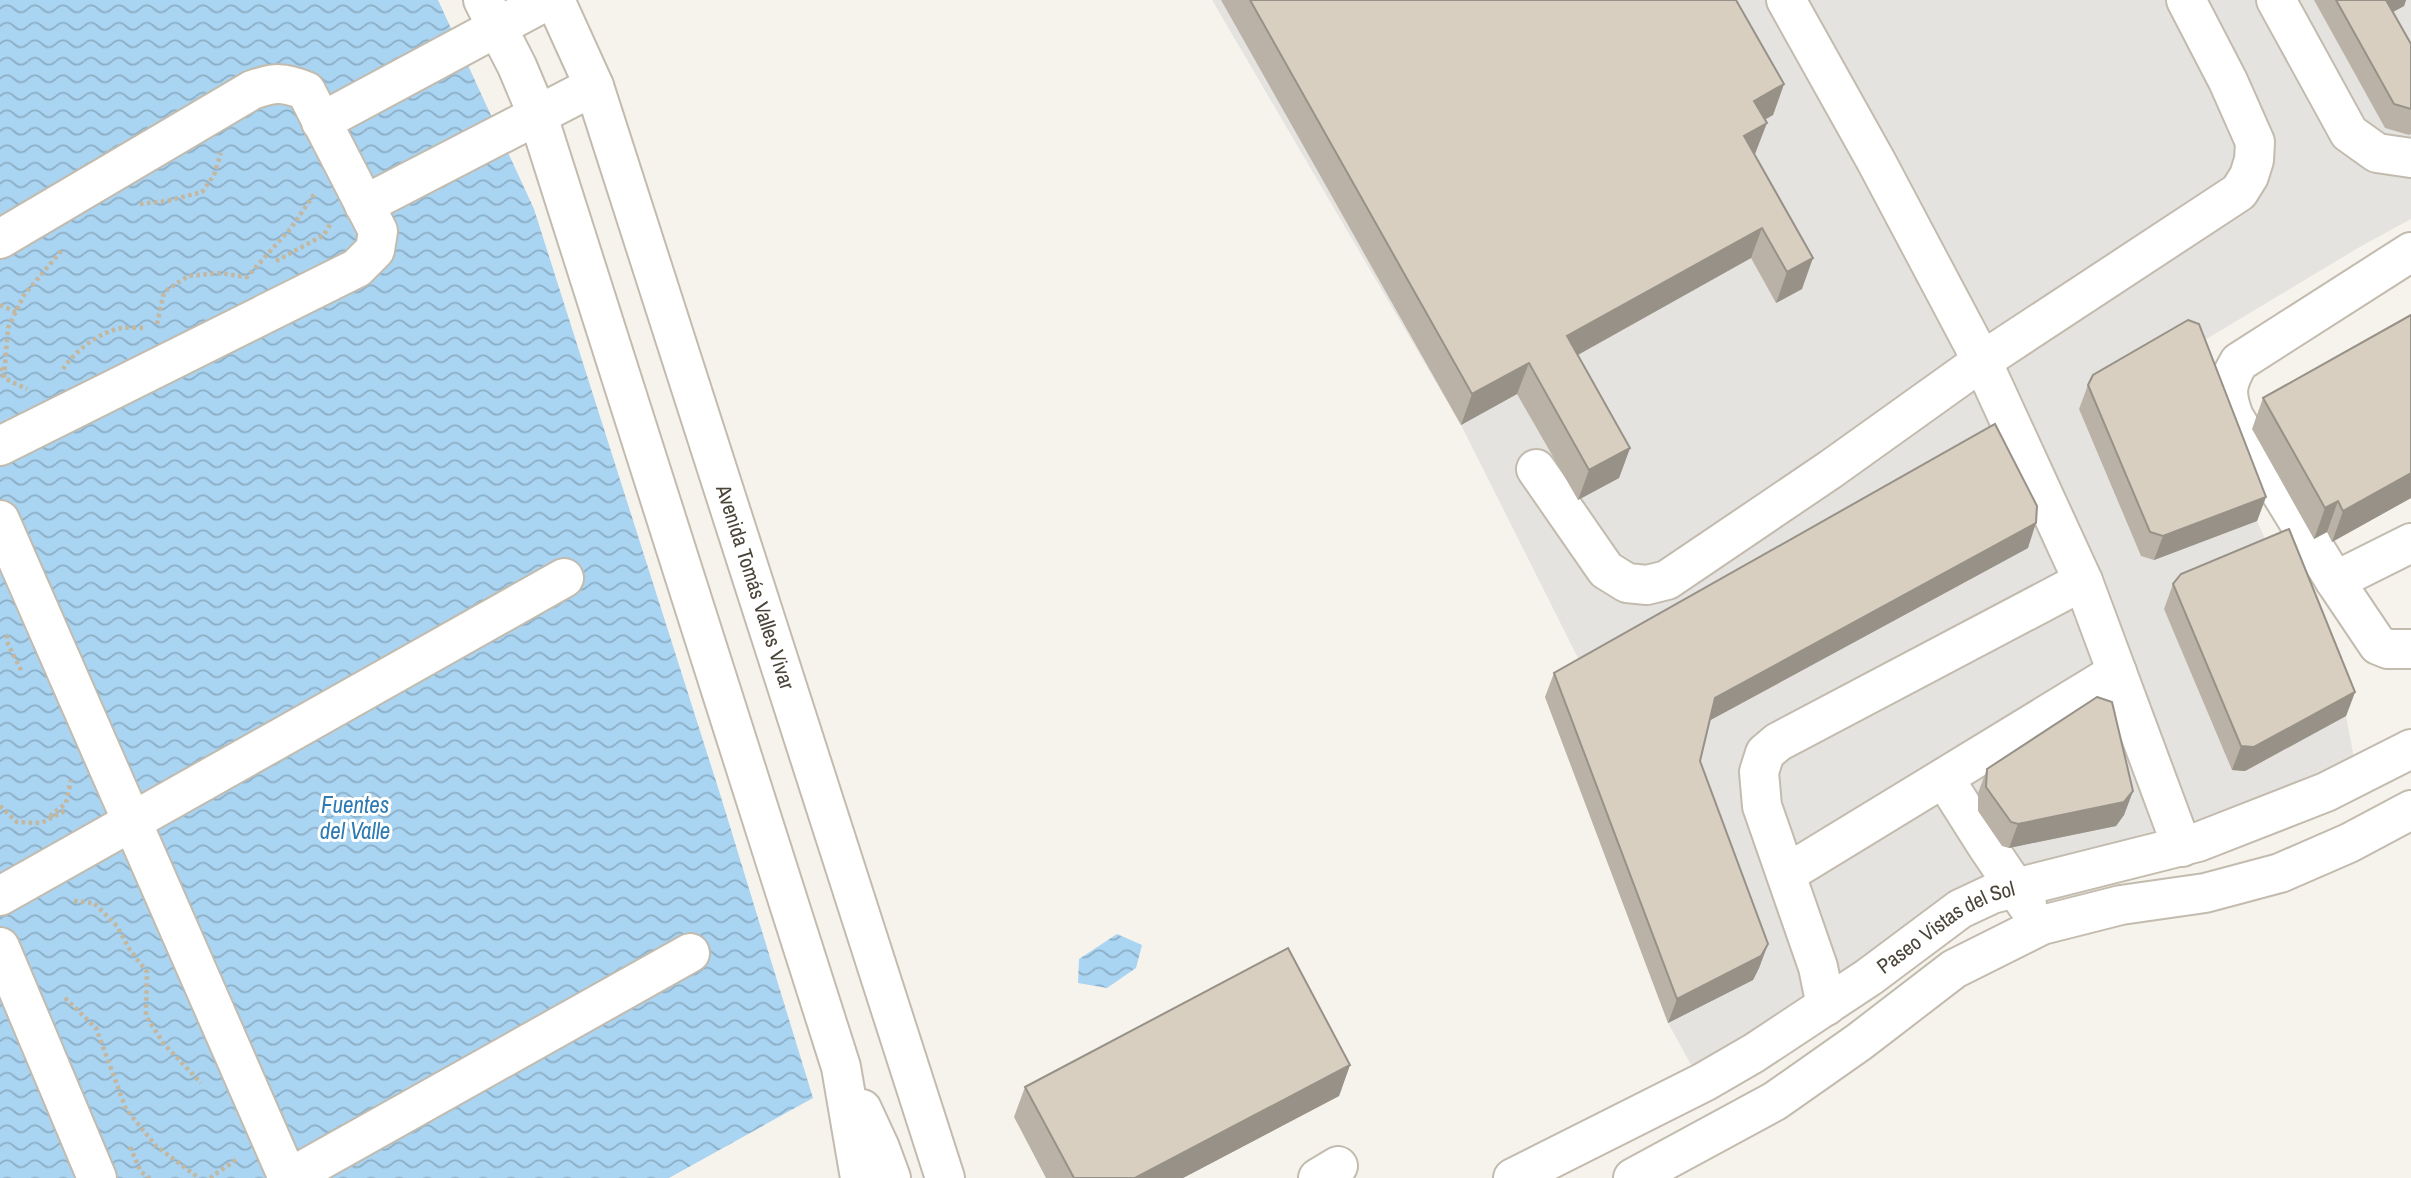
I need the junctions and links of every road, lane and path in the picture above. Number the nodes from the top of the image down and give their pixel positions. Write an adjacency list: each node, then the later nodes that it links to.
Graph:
1 (548, 0): 6 (street)
2 (555, 0): 7 (street, Avenida Tomás Valles Vivar)
3 (1786, 0): 25 (street)
4 (2186, 0): 25 (street)
5 (2276, 0): 11 (street)
6 (491, 14): 8 (street); 9 (street)
7 (594, 86): 8 (street); 64 (street, Avenida Tomás Valles Vivar)
8 (538, 116): 14 (street); 55 (street)
9 (321, 122): 14 (street); 15 (street)
10 (213, 151): 13 (path)
11 (2411, 158)
12 (317, 186): 18 (path)
13 (136, 204)
14 (349, 211): 18 (path); 30 (street)
15 (0, 239)
16 (69, 243): 21 (path)
17 (2411, 252): 36 (street)
18 (247, 277): 19 (path); 23 (path)
19 (236, 284)
20 (0, 305): 21 (path)
21 (16, 312): 28 (path)
22 (168, 322): 23 (path)
23 (156, 328): 24 (path); 27 (path)
24 (145, 334)
25 (1982, 360): 31 (street); 35 (street)
26 (0, 368): 28 (path)
27 (59, 376)
28 (4, 378): 29 (path)
29 (36, 394)
30 (0, 446)
31 (1536, 469)
32 (0, 520): 43 (street)
33 (2411, 543): 36 (street)
34 (565, 578): 43 (street)
35 (2083, 581): 38 (street); 46 (street)
36 (2334, 581): 37 (street)
37 (2411, 649)
38 (2117, 671): 40 (street); 45 (street)
39 (2411, 749): 41 (street, Paseo Vistas del Sol)
40 (1944, 778): 46 (street); 47 (street)
41 (2326, 792): 44 (street); 45 (street, Paseo Vistas del Sol)
42 (2411, 810): 44 (street, Paseo Vistas del Sol)
43 (132, 822): 48 (street); 61 (street)
44 (2349, 843): 50 (street, Paseo Vistas del Sol)
45 (2182, 847): 47 (street, Paseo Vistas del Sol)
46 (1786, 874): 54 (street)
47 (2014, 887): 50 (street); 54 (street, Paseo Vistas del Sol)
48 (0, 896)
49 (70, 900): 56 (path)
50 (2042, 925): 66 (street, Paseo Vistas del Sol)
51 (0, 947): 58 (street)
52 (690, 953): 61 (street)
53 (62, 996): 60 (path)
54 (1826, 1006): 65 (street, Paseo Vistas del Sol)
55 (841, 1067): 62 (street); 63 (street)
56 (204, 1086)
57 (124, 1135): 59 (path)
58 (97, 1178)
59 (150, 1178)
60 (199, 1178)
61 (289, 1178)
62 (860, 1178)
63 (891, 1178)
64 (945, 1178)
65 (1513, 1178)
66 (1633, 1178)

